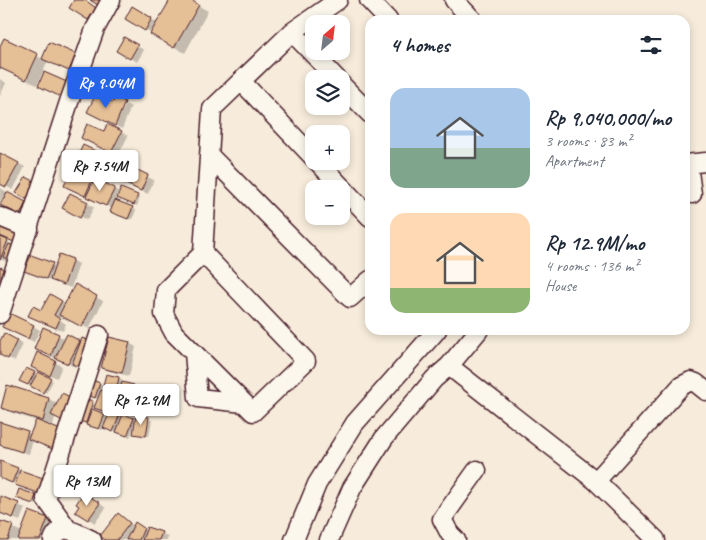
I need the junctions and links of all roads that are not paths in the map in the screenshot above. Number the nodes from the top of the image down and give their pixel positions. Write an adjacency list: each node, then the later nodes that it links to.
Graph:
1 (111, 0): 21 (street)
2 (338, 0): 7 (street)
3 (369, 0): 5 (street)
4 (454, 0): 6 (street)
5 (383, 15)
6 (468, 15)
7 (292, 32): 8 (street); 9 (street)
8 (328, 70)
9 (241, 81): 12 (street); 13 (street)
10 (350, 93): 11 (street)
11 (365, 109)
12 (305, 149)
13 (209, 155): 22 (street); 23 (street)
14 (706, 162): 15 (street)
15 (690, 164)
16 (325, 170): 19 (street)
17 (690, 180): 18 (street)
18 (694, 195)
19 (365, 213)
20 (0, 217): 21 (street)
21 (29, 229): 24 (street)
22 (204, 253): 28 (street); 31 (street)
23 (365, 284)
24 (0, 314)
25 (433, 335): 37 (street)
26 (476, 335): 29 (street)
27 (99, 336): 34 (street)
28 (194, 353): 31 (street); 31 (street)
29 (449, 366): 33 (street); 38 (street)
30 (706, 391): 33 (street)
31 (244, 402)
32 (477, 470): 39 (street)
33 (596, 481): 40 (street)
34 (67, 528): 35 (street); 36 (street)
35 (53, 540)
36 (92, 540)
37 (294, 540)
38 (329, 540)
39 (456, 540)
40 (656, 540)

